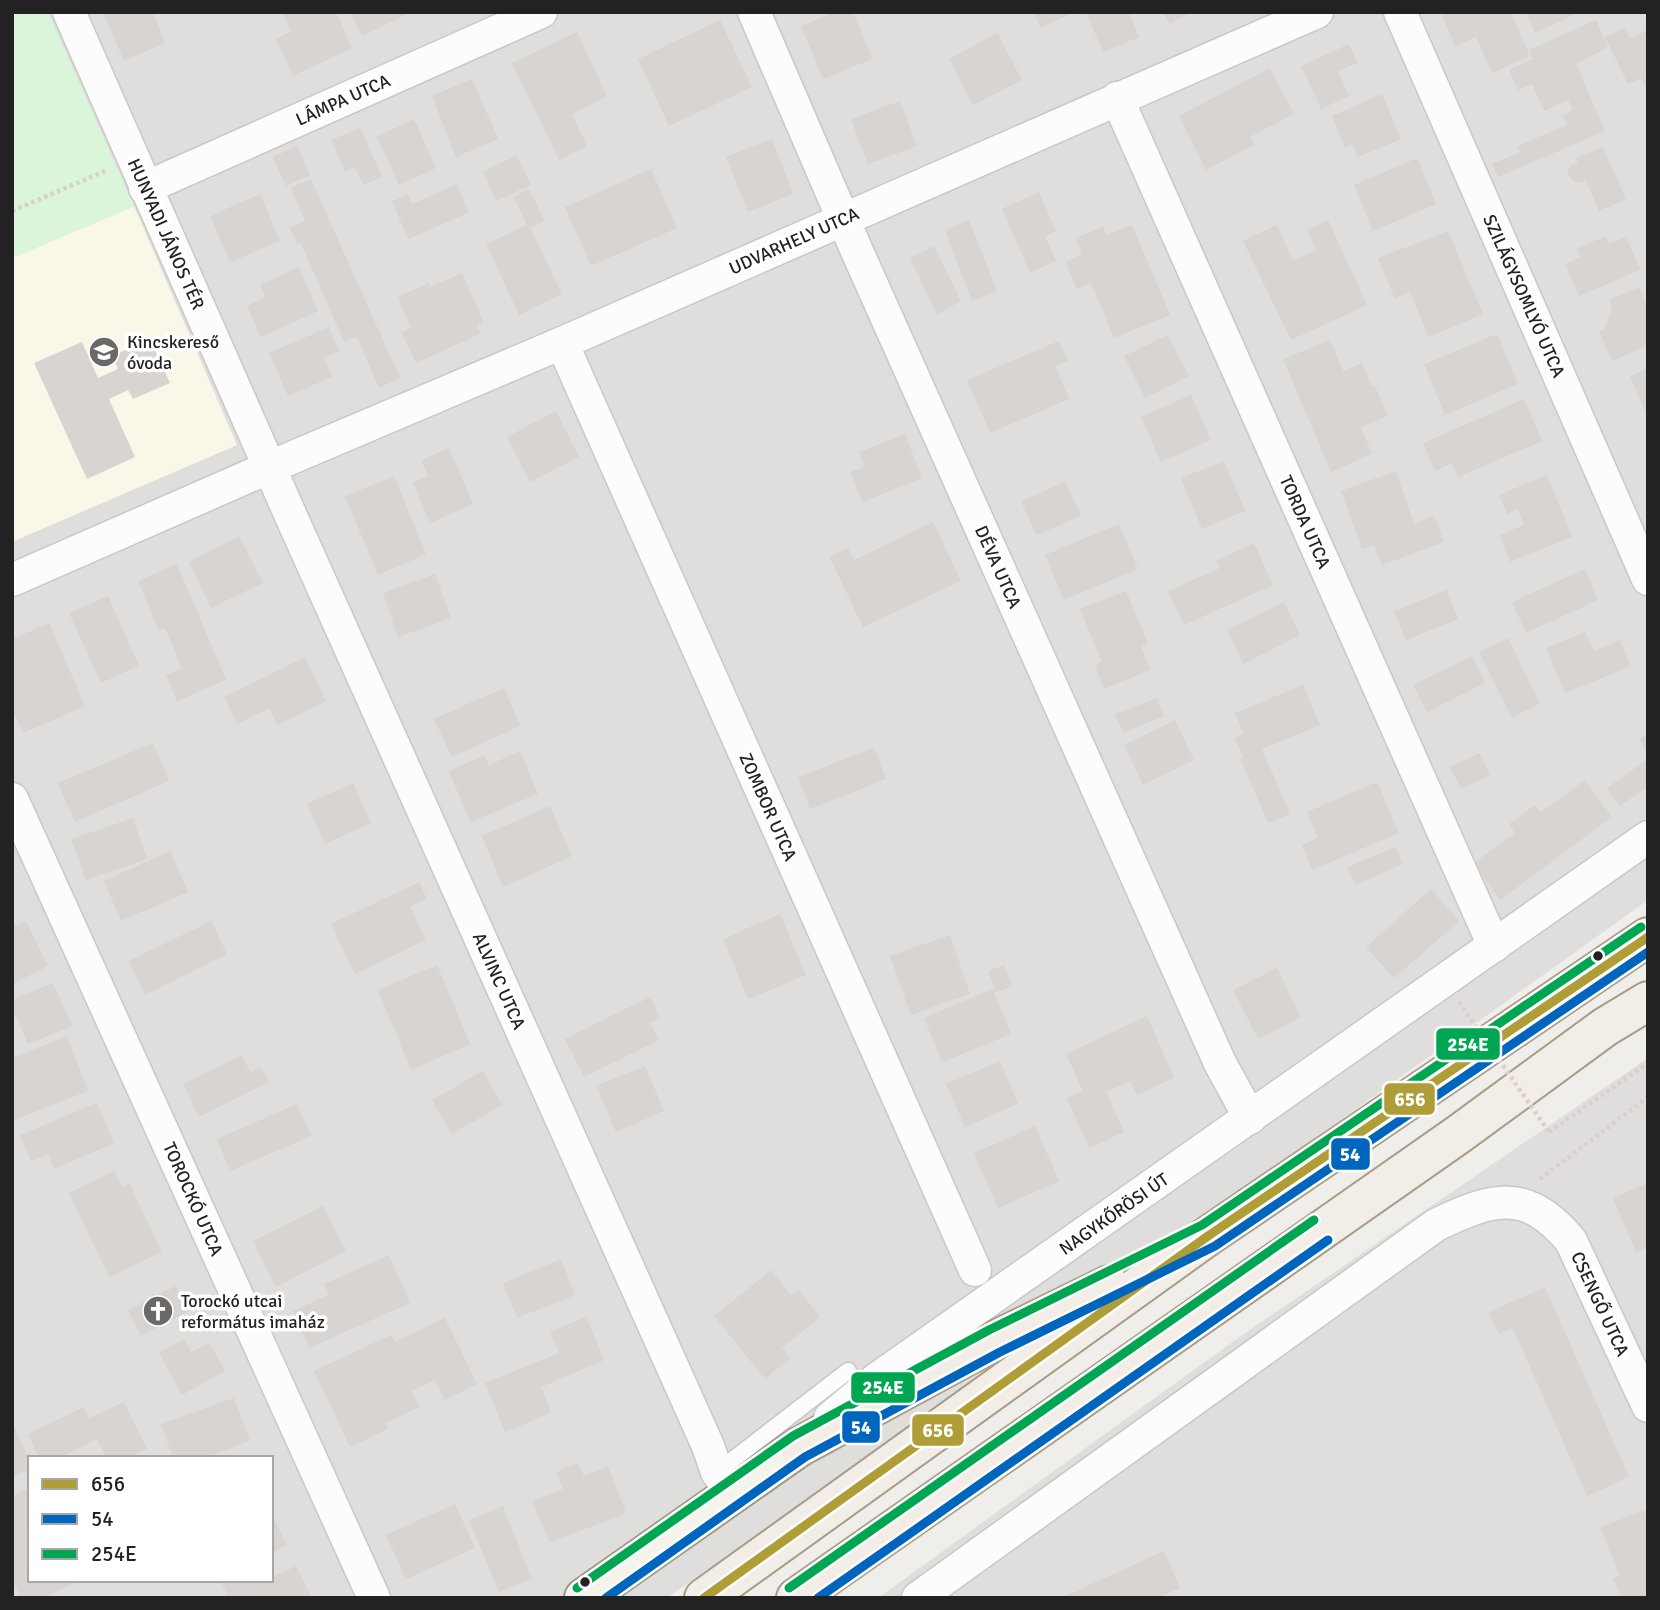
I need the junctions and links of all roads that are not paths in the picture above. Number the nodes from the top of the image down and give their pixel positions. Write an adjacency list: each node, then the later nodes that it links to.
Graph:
1 (69, 12): 7 (street, HUNYADI JÁNOS TÉR)
2 (541, 12): 7 (street, LÁMPA UTCA)
3 (754, 12): 8 (street, DÉVA UTCA)
4 (1317, 12): 6 (street, UDVARHELY UTCA)
5 (1400, 12): 11 (street, SZILÁGYSOMLYÓ UTCA)
6 (1117, 98): 8 (street, UDVARHELY UTCA); 16 (street, TORDA UTCA)
7 (145, 188): 10 (street, HUNYADI JÁNOS TÉR)
8 (843, 219): 9 (street, UDVARHELY UTCA); 18 (street, DÉVA UTCA)
9 (562, 343): 10 (street, UDVARHELY UTCA); 20 (street, ZOMBOR UTCA)
10 (270, 467): 12 (street); 24 (street, ALVINC UTCA)
11 (1648, 579)
12 (12, 580)
13 (12, 799): 25 (street, TOROCKÓ UTCA)
14 (1648, 837): 16 (street, NAGYKŐRÖSI ÚT)
15 (1648, 937): 19 (main road)
16 (1494, 946): 18 (street, NAGYKŐRÖSI ÚT)
17 (1648, 1001): 28 (main road)
18 (1250, 1118): 23 (street, NAGYKŐRÖSI ÚT)
19 (1208, 1237): 23 (main road); 27 (main road)
20 (975, 1270)
21 (848, 1371): 24 (lane)
22 (1648, 1406): 29 (street, CSENGŐ UTCA)
23 (799, 1447): 24 (main road, NAGYKŐRÖSI ÚT)
24 (725, 1483): 26 (main road, NAGYKŐRÖSI ÚT)
25 (374, 1598)
26 (584, 1598)
27 (704, 1598)
28 (796, 1598)
29 (918, 1598)

